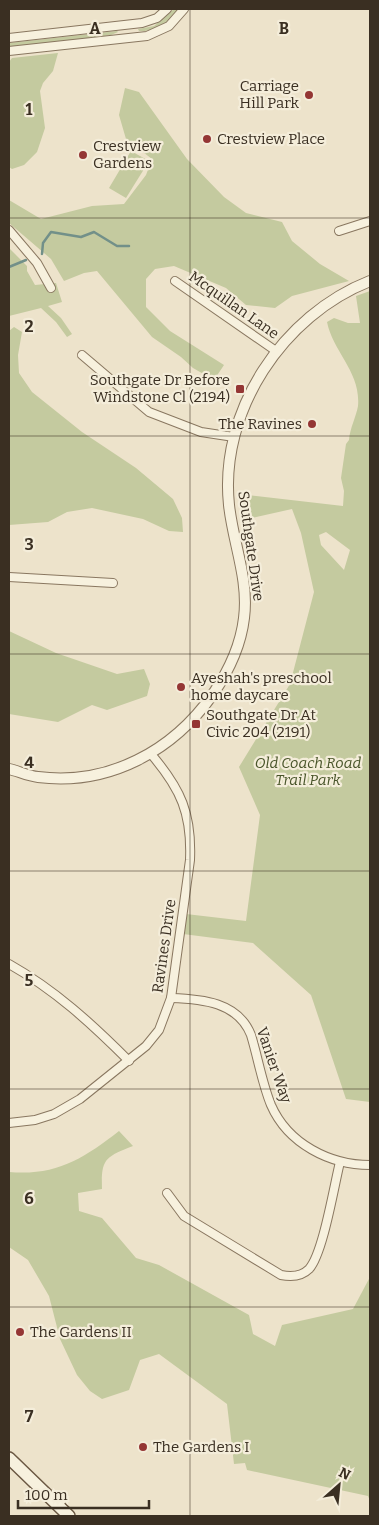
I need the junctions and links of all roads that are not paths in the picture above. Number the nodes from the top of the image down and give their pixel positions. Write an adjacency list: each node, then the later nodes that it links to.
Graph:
1 (167, 9): 3 (street)
2 (184, 9): 4 (street)
3 (9, 38)
4 (9, 51)
5 (370, 221): 7 (street)
6 (9, 230): 10 (street)
7 (339, 231)
8 (175, 281): 11 (street, Mcquillan Lane)
9 (370, 281): 11 (street, Southgate Drive)
10 (51, 288)
11 (276, 351): 13 (street, Southgate Drive)
12 (82, 355): 13 (street)
13 (234, 438): 16 (street, Southgate Drive)
14 (9, 577): 15 (street)
15 (113, 583)
16 (151, 754): 17 (street, Southgate Drive); 19 (street, Ravines Drive)
17 (9, 769)
18 (9, 964): 20 (street)
19 (171, 998): 20 (street, Ravines Drive); 22 (street, Vanier Way)
20 (128, 1061): 21 (street, Ravines Drive)
21 (9, 1122)
22 (340, 1162): 23 (street, Vanier Way); 24 (street)
23 (370, 1165)
24 (166, 1194)
25 (9, 1458): 26 (main road)
26 (69, 1516)

